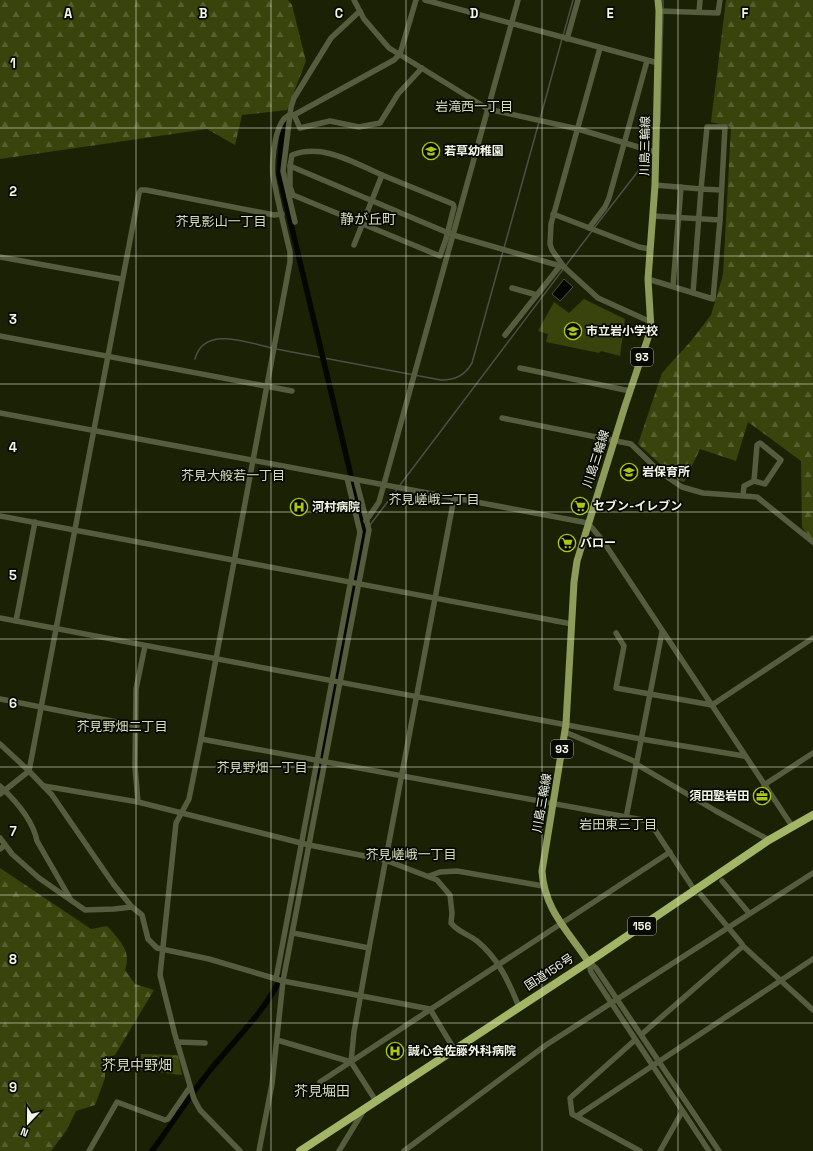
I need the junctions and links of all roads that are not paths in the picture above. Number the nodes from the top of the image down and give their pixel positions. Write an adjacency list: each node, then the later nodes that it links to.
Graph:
1 (354, 0): 9 (street)
2 (416, 0): 15 (street)
3 (425, 0): 12 (street)
4 (518, 0): 12 (street)
5 (578, 0): 13 (street)
6 (658, 0): 10 (main road, 川島三輪線 / 93)
7 (700, 0): 11 (street)
8 (720, 0): 11 (street)
9 (360, 11): 15 (street); 20 (street)
10 (659, 11): 11 (street); 17 (main road, 川島三輪線 / 93)
11 (699, 12)
12 (511, 24): 13 (street); 19 (street)
13 (564, 38): 14 (street)
14 (600, 48): 16 (street); 21 (street)
15 (400, 54): 18 (street); 20 (street)
16 (647, 61): 17 (street); 22 (street)
17 (658, 63): 23 (main road, 川島三輪線 / 93)
18 (422, 68): 19 (street); 20 (street)
19 (488, 109): 21 (street); 42 (street)
20 (292, 114): 30 (street); 32 (street)
21 (578, 129): 22 (street); 33 (street)
22 (625, 142): 23 (street); 40 (street)
23 (655, 152): 26 (main road, 川島三輪線 / 93)
24 (290, 166): 25 (street); 30 (street); 31 (street)
25 (382, 175): 31 (street); 41 (street)
26 (655, 185): 27 (street); 34 (main road, 川島三輪線 / 93)
27 (681, 187): 28 (street); 35 (street)
28 (701, 189): 29 (street); 29 (street); 36 (street)
29 (721, 190): 37 (street)
30 (291, 196): 38 (street); 39 (street)
31 (372, 200): 39 (street); 41 (street)
32 (282, 214): 47 (street); 58 (street)
33 (553, 214): 40 (street); 46 (street)
34 (653, 216): 35 (street); 44 (main road, 川島三輪線 / 93)
35 (678, 217): 36 (street); 49 (street)
36 (699, 219): 37 (street); 51 (street)
37 (720, 220): 51 (street)
38 (295, 222)
39 (362, 224): 41 (street); 43 (street)
40 (589, 228): 44 (street)
41 (447, 232): 42 (street)
42 (453, 235): 46 (street); 69 (street)
43 (354, 245)
44 (650, 249): 48 (main road, 川島三輪線 / 93)
45 (0, 256): 47 (street)
46 (562, 266): 52 (street); 53 (street)
47 (121, 279): 56 (street)
48 (648, 279): 49 (street); 53 (main road, 川島三輪線 / 93)
49 (673, 286): 51 (street)
50 (512, 288): 52 (street)
51 (693, 292)
52 (537, 295): 54 (street)
53 (651, 322): 60 (main road, 川島三輪線 / 93)
54 (505, 335)
55 (0, 336): 56 (street)
56 (107, 356): 58 (street); 63 (street)
57 (520, 368): 60 (street)
58 (268, 386): 59 (street); 65 (street)
59 (292, 391)
60 (630, 391): 64 (main road, 川島三輪線 / 93)
61 (0, 412): 63 (street)
62 (502, 418): 64 (street)
63 (94, 430): 65 (street); 76 (street)
64 (614, 439): 70 (street); 75 (main road, 川島三輪線 / 93)
65 (254, 460): 66 (street); 78 (street)
66 (348, 478): 67 (street); 79 (street)
67 (356, 480): 69 (street); 73 (street)
68 (754, 481): 68 (street); 70 (street)
69 (383, 484): 71 (street); 73 (street)
70 (743, 495): 77 (street)
71 (454, 498): 75 (street); 81 (street)
72 (0, 516): 74 (street)
73 (366, 521): 80 (street)
74 (35, 522): 76 (street); 83 (street)
75 (588, 523): 84 (main road, 川島三輪線 / 93); 86 (street)
76 (75, 530): 78 (street); 85 (street)
77 (813, 542)
78 (234, 560): 79 (street); 90 (street)
79 (351, 581): 80 (street); 91 (street)
80 (359, 583): 81 (street); 92 (street)
81 (435, 597): 84 (street); 94 (street)
82 (0, 618): 83 (street)
83 (16, 621): 85 (street)
84 (572, 624): 98 (main road, 川島三輪線 / 93)
85 (56, 629): 89 (street); 97 (street)
86 (662, 632): 93 (street); 96 (street)
87 (616, 633): 93 (street)
88 (813, 638): 96 (street)
89 (145, 646): 90 (street); 99 (street)
90 (216, 659): 91 (street); 101 (street)
91 (332, 681): 92 (street); 106 (street)
92 (340, 683): 94 (street); 107 (street)
93 (650, 693): 96 (street); 102 (street)
94 (417, 696): 98 (street); 110 (street)
95 (0, 700): 97 (street)
96 (712, 705): 105 (street)
97 (41, 708): 99 (street); 109 (street)
98 (566, 724): 100 (main road, 川島三輪線 / 93); 102 (street)
99 (137, 726): 114 (street)
100 (565, 732): 108 (street); 115 (main road, 川島三輪線 / 93)
101 (201, 739): 106 (street); 116 (street)
102 (641, 739): 105 (street); 108 (street)
103 (0, 744): 109 (street)
104 (813, 753): 111 (street)
105 (744, 756): 111 (street)
106 (317, 760): 107 (street); 122 (street)
107 (326, 761): 110 (street); 123 (street)
108 (636, 763): 118 (street); 121 (street)
109 (29, 771): 112 (street); 113 (street)
110 (402, 775): 115 (street); 126 (street)
111 (764, 785): 119 (street)
112 (44, 786): 114 (street); 133 (street)
113 (2, 790): 132 (street)
114 (138, 802): 116 (street)
115 (554, 804): 118 (street); 130 (main road, 川島三輪線 / 93)
116 (181, 813): 122 (street); 142 (street)
117 (813, 815): 119 (highway, 国道156号 / 156)
118 (626, 818): 125 (street)
119 (792, 826): 121 (highway, 国道156号 / 156)
120 (0, 838): 124 (street)
121 (769, 840): 131 (highway, 国道156号 / 156)
122 (302, 843): 123 (street); 135 (street)
123 (309, 845): 126 (street); 136 (street)
124 (2, 847): 132 (street)
125 (670, 852): 131 (street); 137 (street)
126 (385, 860): 128 (street); 141 (street)
127 (813, 873): 134 (street)
128 (430, 876): 130 (street); 145 (street)
129 (722, 881): 134 (street)
130 (543, 886): 137 (main road, 川島三輪線 / 93)
131 (698, 893): 138 (street); 144 (highway, 国道156号 / 156)
132 (72, 902): 133 (street)
133 (132, 907): 142 (street)
134 (749, 913): 138 (street)
135 (287, 920): 136 (street); 146 (street)
136 (295, 921): 139 (street)
137 (561, 923): 144 (main road, 川島三輪線 / 93); 145 (street)
138 (728, 927): 140 (street); 150 (street)
139 (293, 933): 141 (street); 148 (street)
140 (742, 944)
141 (369, 948): 149 (street)
142 (163, 950): 146 (street); 158 (street)
143 (813, 959): 147 (street)
144 (588, 961): 150 (street); 151 (street); 152 (highway, 国道156号 / 156)
145 (498, 964): 152 (street); 153 (street)
146 (276, 979): 148 (street)
147 (781, 980): 154 (street); 155 (street); 162 (street)
148 (283, 981): 149 (street); 156 (street)
149 (360, 996): 153 (street); 161 (street)
150 (617, 999): 151 (street); 155 (street)
151 (610, 1003): 157 (street); 175 (street)
152 (519, 1007): 160 (highway, 国道156号 / 156)
153 (430, 1009): 160 (street); 161 (street)
154 (813, 1010)
155 (642, 1034): 162 (street)
156 (277, 1040): 161 (street); 172 (street)
157 (635, 1040): 163 (street); 169 (street)
158 (177, 1042): 159 (street); 165 (street)
159 (205, 1044)
160 (454, 1049): 166 (highway, 国道156号 / 156)
161 (351, 1062): 164 (street); 166 (street)
162 (659, 1062): 163 (street); 179 (street)
163 (653, 1067): 168 (street); 169 (street)
164 (320, 1082)
165 (190, 1087): 170 (street); 171 (street)
166 (376, 1101): 167 (highway, 国道156号 / 156)
167 (365, 1108): 173 (highway, 国道156号 / 156); 174 (street)
168 (682, 1112): 177 (street); 178 (street)
169 (577, 1116): 176 (street)
170 (89, 1151)
171 (240, 1151)
172 (259, 1151)
173 (300, 1151)
174 (339, 1151)
175 (404, 1151)
176 (640, 1151)
177 (660, 1151)
178 (709, 1151)
179 (719, 1151)

